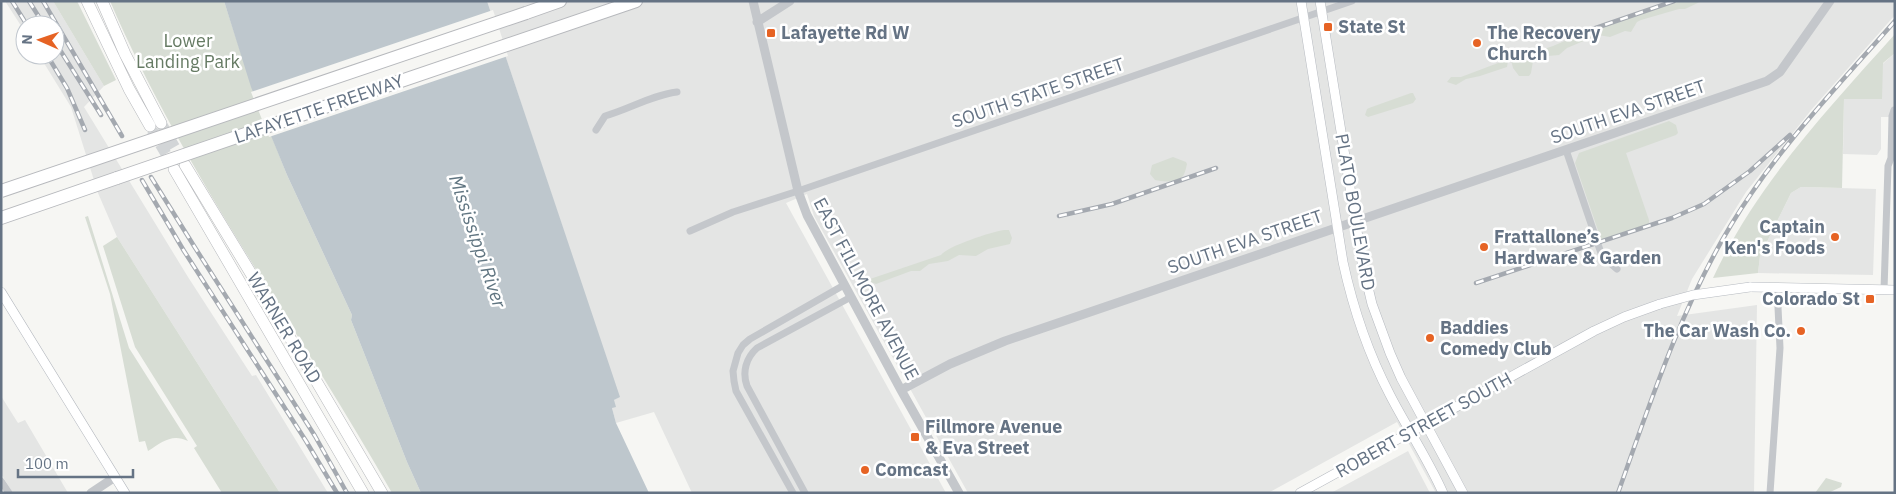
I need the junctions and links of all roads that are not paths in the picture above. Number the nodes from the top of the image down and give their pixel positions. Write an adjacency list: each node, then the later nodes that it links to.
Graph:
1 (87, 1): 2 (highway)
2 (102, 1)
3 (560, 1): 19 (highway, LAFAYETTE FREEWAY, bridge)
4 (636, 1): 21 (highway, LAFAYETTE FREEWAY, bridge)
5 (753, 1): 13 (street, EAST FILLMORE AVENUE)
6 (790, 1): 13 (street)
7 (1301, 1): 12 (main road, PLATO BOULEVARD)
8 (1320, 1): 11 (main road, PLATO BOULEVARD)
9 (1352, 1): 11 (street, SOUTH STATE STREET)
10 (1830, 1): 17 (street, SOUTH EVA STREET)
11 (1322, 11): 12 (street, SOUTH STATE STREET); 22 (main road, PLATO BOULEVARD)
12 (1304, 18): 20 (street, SOUTH STATE STREET); 23 (main road, PLATO BOULEVARD)
13 (757, 22): 20 (street, EAST FILLMORE AVENUE)
14 (677, 92): 16 (street)
15 (1894, 110): 18 (street)
16 (596, 130)
17 (1566, 150): 22 (street, SOUTH EVA STREET); 25 (street)
18 (1893, 157): 28 (street)
19 (1, 191)
20 (798, 191): 24 (street, SOUTH STATE STREET); 26 (street, EAST FILLMORE AVENUE)
21 (1, 218)
22 (1355, 220): 23 (street, SOUTH EVA STREET); 33 (main road, PLATO BOULEVARD)
23 (1338, 228): 32 (street, SOUTH EVA STREET); 34 (main road, PLATO BOULEVARD)
24 (690, 231)
25 (1617, 269)
26 (844, 285): 31 (street, EAST FILLMORE AVENUE); 42 (street)
27 (1776, 287): 28 (main road, ROBERT STREET SOUTH); 33 (main road, ROBERT STREET SOUTH, bridge); 48 (street)
28 (1884, 290): 29 (main road, ROBERT STREET SOUTH)
29 (1895, 290)
30 (1, 292): 35 (main road)
31 (851, 297): 32 (street, EAST FILLMORE AVENUE); 43 (street)
32 (901, 390): 44 (street, EAST FILLMORE AVENUE)
33 (1426, 424): 34 (main road, ROBERT STREET SOUTH); 47 (main road, PLATO BOULEVARD)
34 (1410, 433): 45 (main road, ROBERT STREET SOUTH); 46 (main road, PLATO BOULEVARD)
35 (115, 477): 38 (street); 39 (main road)
36 (1, 481): 37 (street)
37 (8, 493)
38 (91, 493)
39 (125, 493)
40 (363, 493): 41 (highway, WARNER ROAD)
41 (382, 493)
42 (793, 493)
43 (805, 493)
44 (959, 493)
45 (1300, 493)
46 (1443, 493)
47 (1463, 493)
48 (1770, 493)

